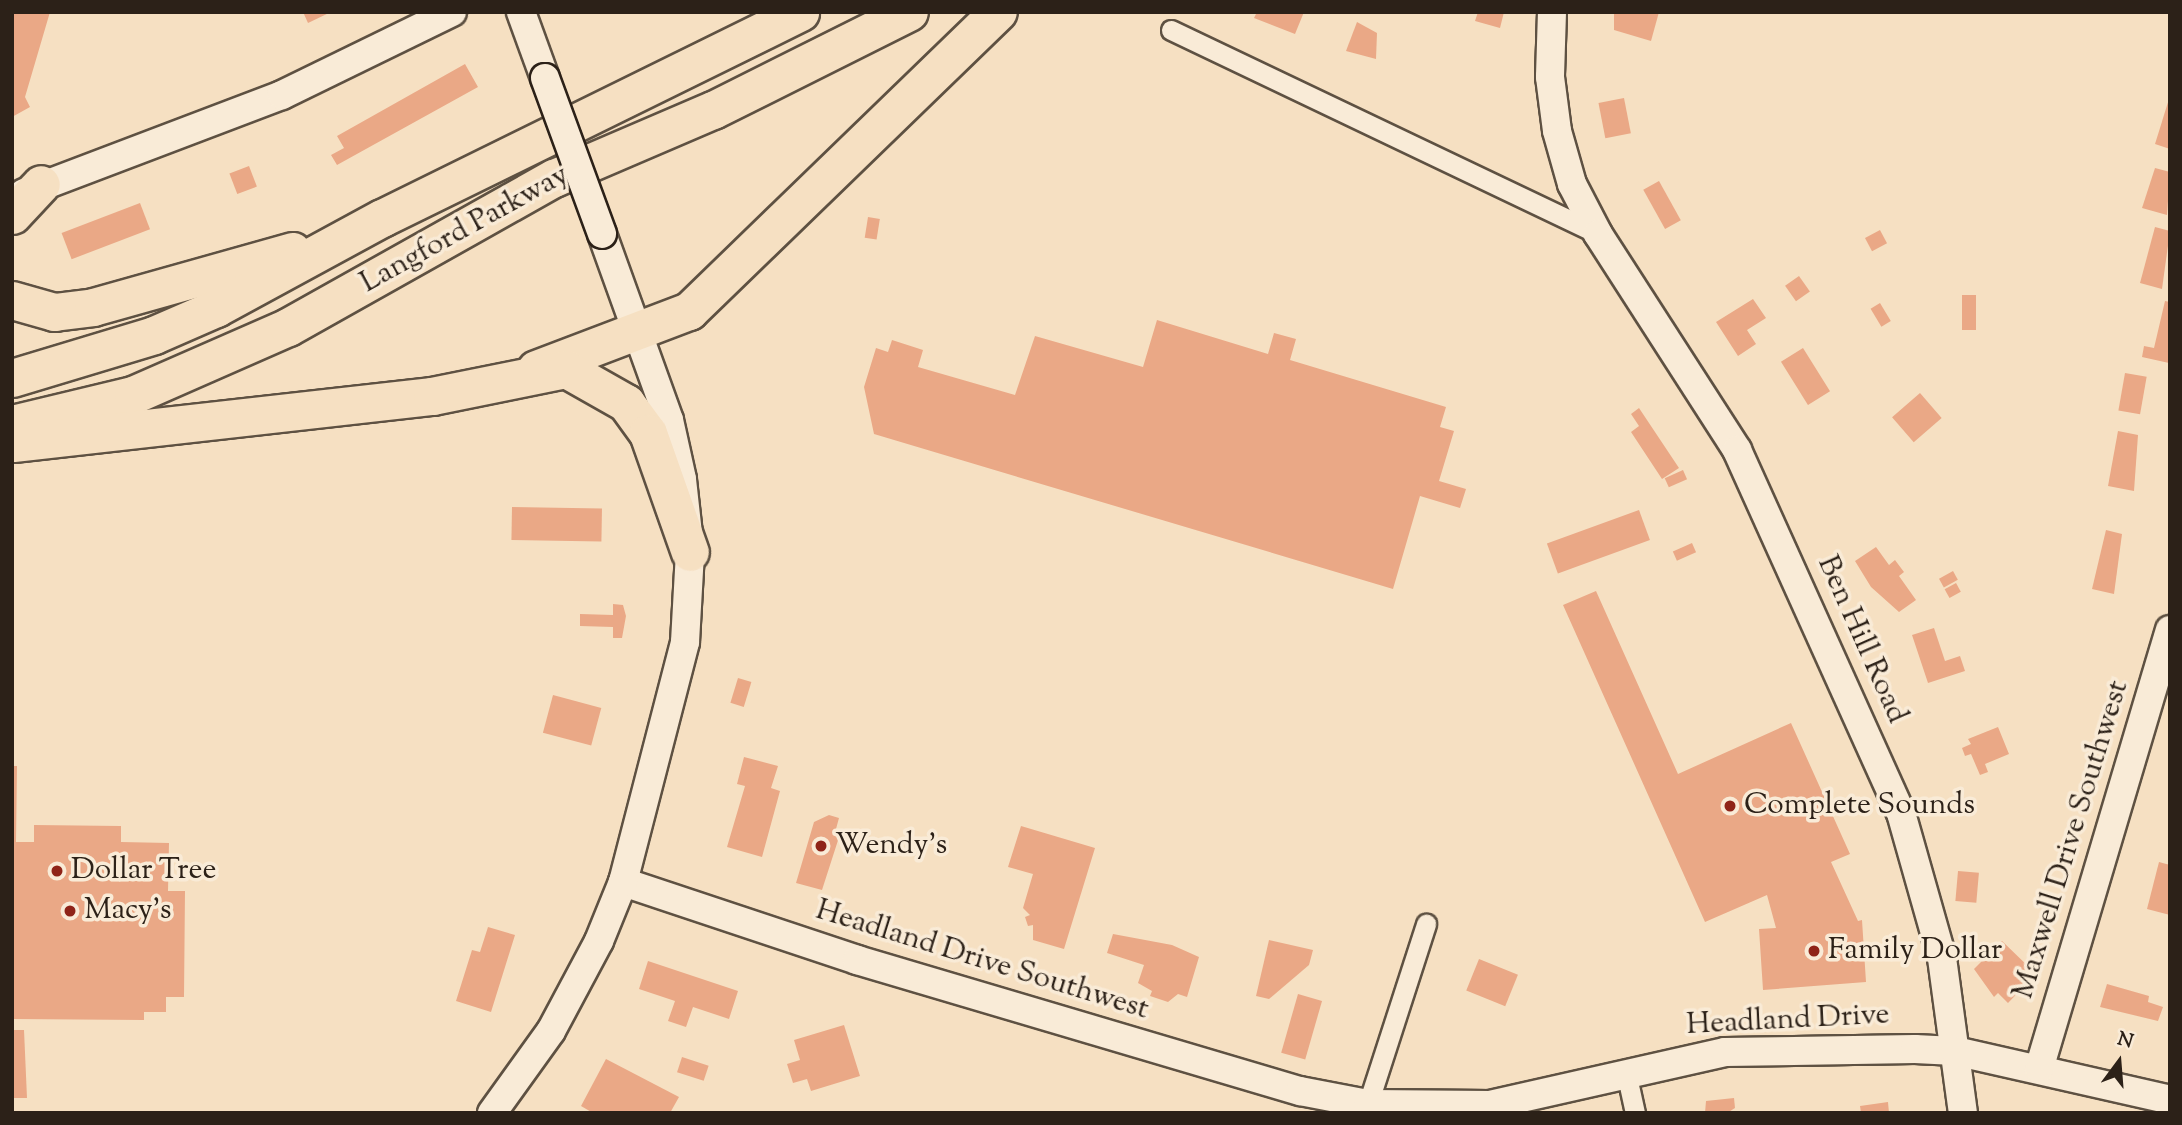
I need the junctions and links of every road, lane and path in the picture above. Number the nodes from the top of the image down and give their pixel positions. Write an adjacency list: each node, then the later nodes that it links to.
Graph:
1 (452, 12): 8 (main road)
2 (521, 12): 13 (main road, bridge)
3 (800, 12): 10 (highway, Langford Parkway)
4 (908, 12): 16 (highway, Langford Parkway)
5 (998, 12): 13 (highway)
6 (1552, 12): 11 (main road, Ben Hill Road)
7 (1171, 30): 11 (street)
8 (22, 188): 9 (highway)
9 (12, 215)
10 (382, 218): 12 (highway); 15 (highway, Langford Parkway)
11 (1598, 234): 22 (main road, Ben Hill Road)
12 (15, 299)
13 (638, 328): 14 (highway); 18 (main road)
14 (529, 373): 17 (highway); 18 (highway)
15 (12, 378)
16 (12, 424)
17 (12, 443)
18 (690, 552): 20 (main road)
19 (2170, 630): 23 (main road, Maxwell Drive Southwest)
20 (622, 882): 25 (main road, Headland Drive Southwest); 28 (main road)
21 (1426, 924): 27 (street)
22 (1955, 1051): 23 (main road, Headland Drive); 24 (main road, Headland Drive); 30 (main road, Ben Hill Road)
23 (2039, 1069): 26 (main road, Headland Drive)
24 (1626, 1072): 27 (main road, Headland Drive); 29 (street)
25 (1326, 1096): 27 (main road, Headland Drive)
26 (2170, 1100)
27 (1366, 1109)
28 (492, 1113)
29 (1635, 1113)
30 (1963, 1113)

